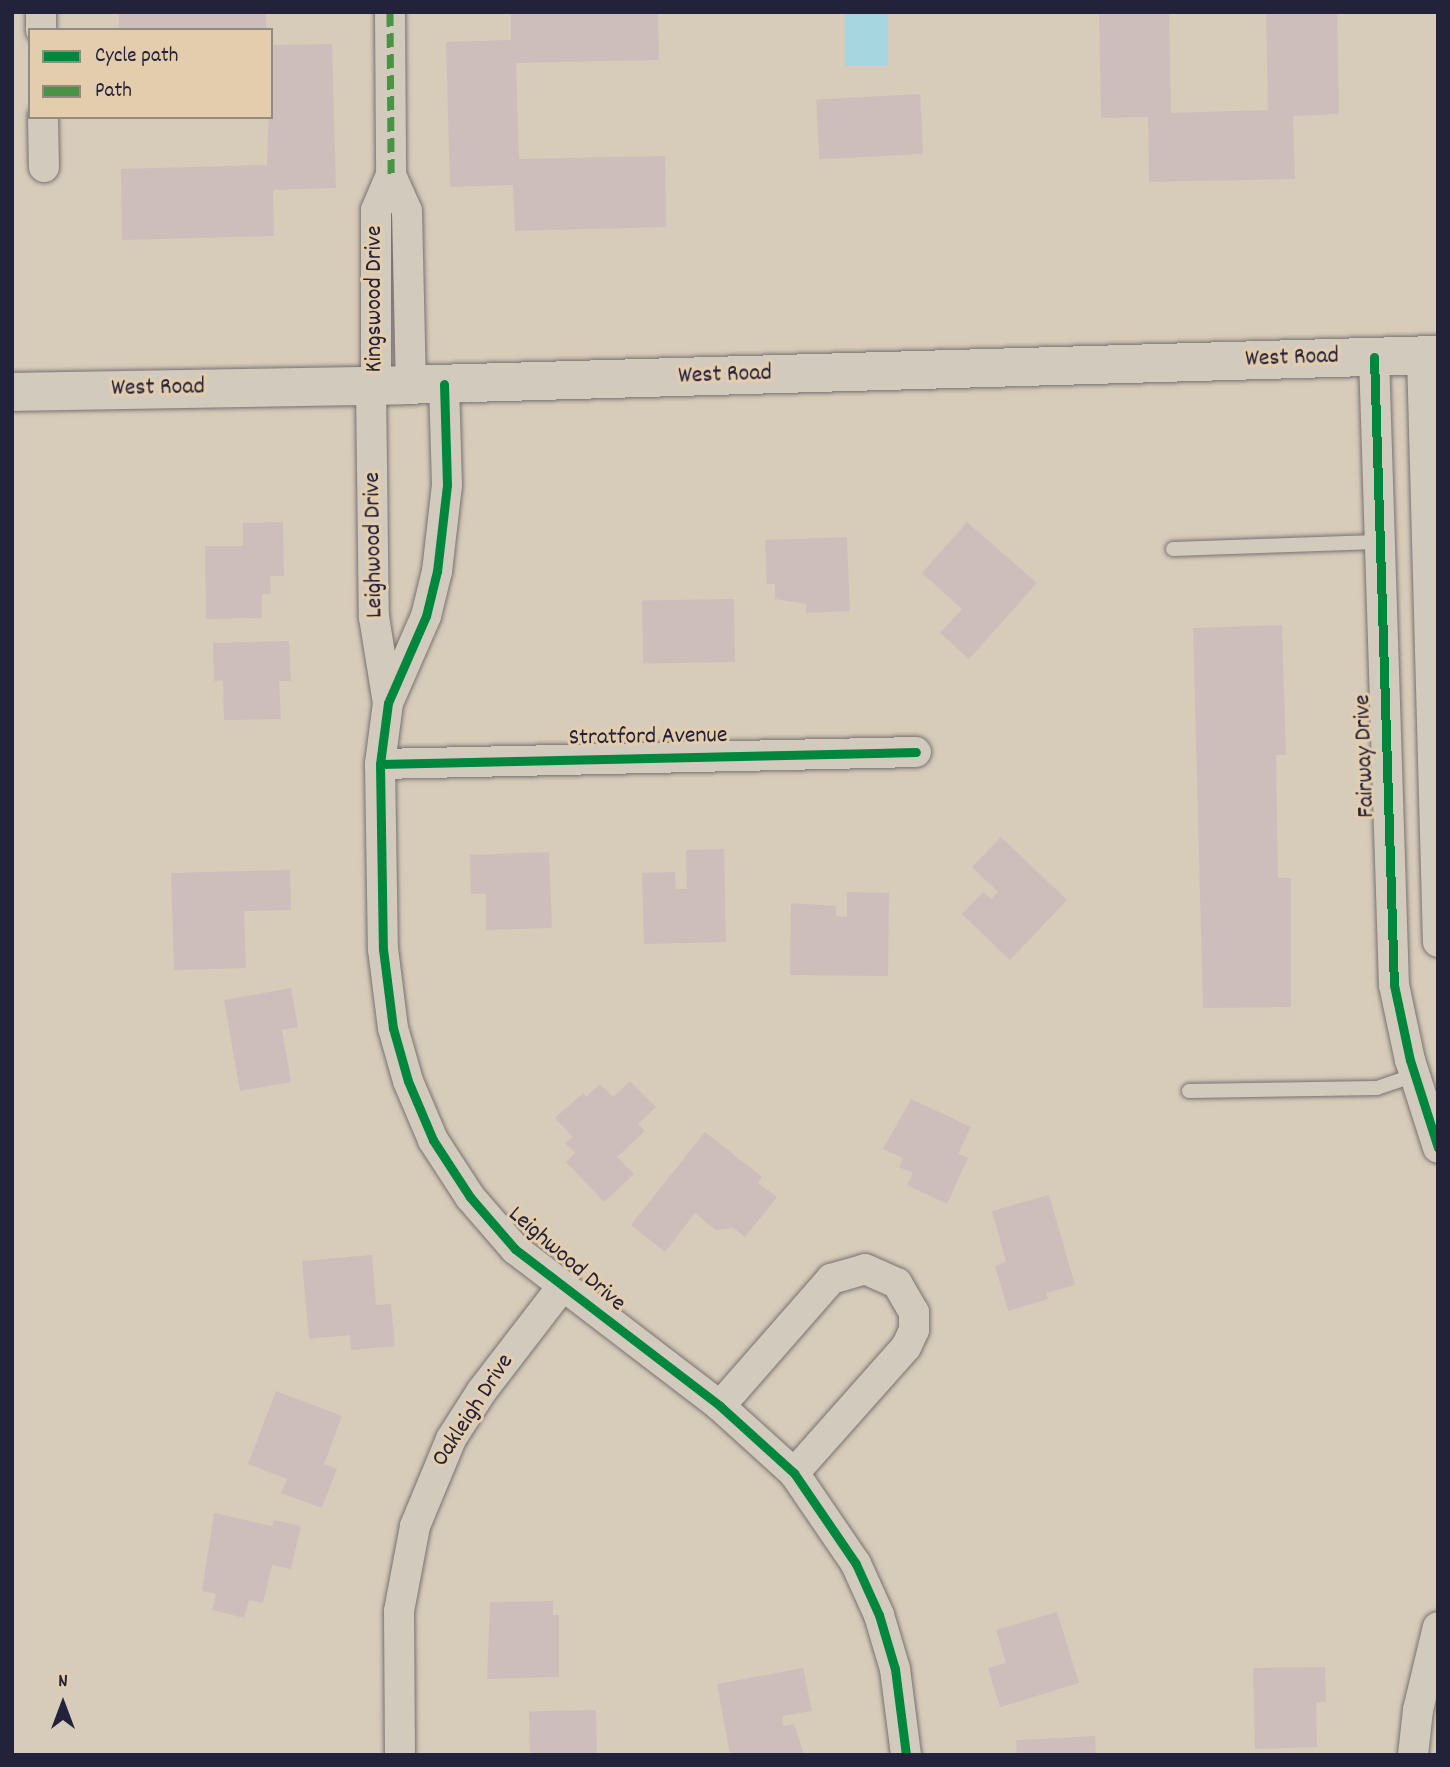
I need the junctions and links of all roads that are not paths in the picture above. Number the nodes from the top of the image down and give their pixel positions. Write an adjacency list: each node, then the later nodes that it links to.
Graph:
1 (390, 12): 6 (street, Kingswood Drive)
2 (43, 119): 3 (street)
3 (44, 167)
4 (1430, 355): 5 (main road, West Road); 13 (street)
5 (1374, 357): 6 (main road, West Road); 8 (street, Fairway Drive)
6 (401, 385): 7 (main road, West Road); 10 (street, Leighwood Drive); 10 (street, Leighwood Drive)
7 (12, 392)
8 (1377, 542): 9 (lane); 14 (street, Fairway Drive)
9 (1173, 549)
10 (388, 703): 12 (street, Leighwood Drive)
11 (916, 752): 12 (street, Stratford Avenue)
12 (380, 764): 19 (street, Leighwood Drive)
13 (1433, 814): 14 (street, Fairway Drive); 15 (street)
14 (1387, 816): 16 (street, Fairway Drive)
15 (1438, 942)
16 (1415, 1075): 17 (lane); 18 (street, Fairway Drive)
17 (1189, 1091)
18 (1438, 1148)
19 (561, 1288): 20 (street, Leighwood Drive); 23 (street, Oakleigh Drive)
20 (720, 1406): 21 (street, Leighwood Drive); 21 (street)
21 (794, 1473): 24 (street, Leighwood Drive)
22 (1438, 1627): 25 (street)
23 (400, 1755)
24 (906, 1755)
25 (1413, 1755)

